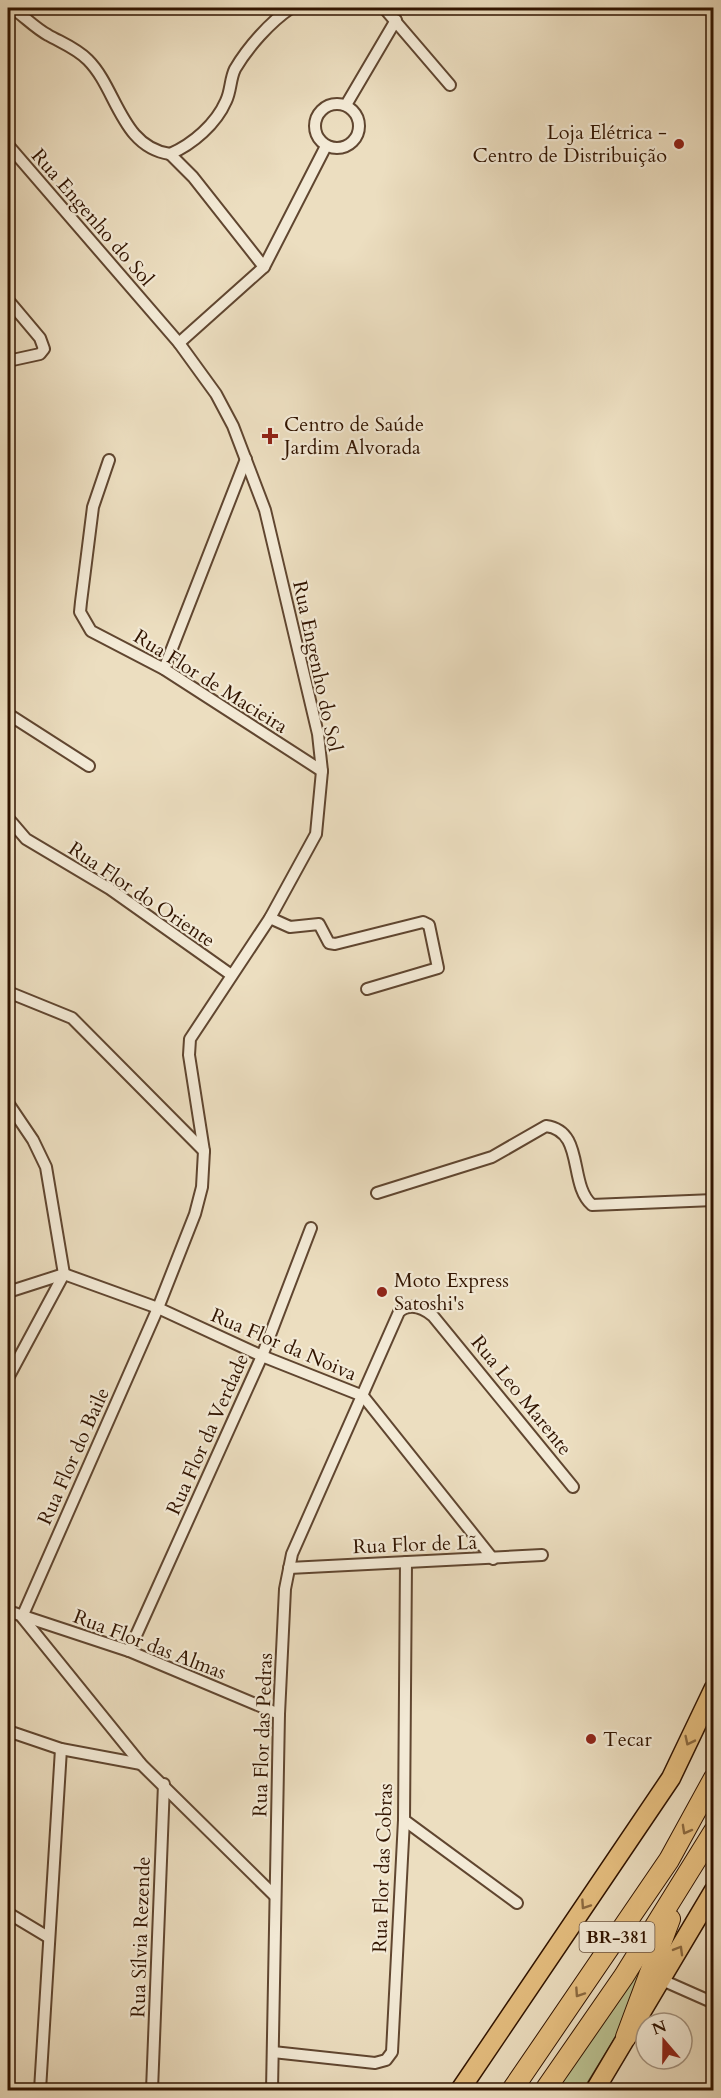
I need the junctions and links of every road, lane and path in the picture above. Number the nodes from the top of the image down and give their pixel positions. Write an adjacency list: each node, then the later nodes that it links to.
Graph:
1 (12, 8): 9 (street)
2 (291, 8): 9 (street)
3 (384, 8): 4 (street)
4 (396, 20): 5 (street); 6 (street)
5 (450, 85)
6 (346, 105): 8 (street); 8 (street)
7 (8, 145): 11 (street, Rua Engenho do Sol)
8 (326, 146): 12 (street)
9 (170, 154): 12 (street)
10 (8, 162): 11 (street)
11 (22, 162): 14 (street, Rua Engenho do Sol)
12 (264, 267): 14 (street)
13 (8, 300): 15 (street)
14 (179, 343): 16 (street, Rua Engenho do Sol)
15 (8, 361)
16 (246, 459): 18 (street); 21 (street, Rua Engenho do Sol)
17 (109, 460): 18 (street, Rua Flor de Macieira)
18 (164, 669): 21 (street, Rua Flor de Macieira)
19 (8, 714): 20 (street)
20 (89, 766)
21 (322, 771): 23 (street, Rua Engenho do Sol)
22 (8, 818): 24 (street, Rua Flor do Oriente)
23 (270, 918): 24 (street, Rua Engenho do Sol); 25 (street)
24 (230, 974): 28 (street, Rua Engenho do Sol)
25 (367, 989)
26 (8, 992): 28 (street)
27 (8, 1103): 32 (street)
28 (204, 1151): 34 (street, Rua Engenho do Sol)
29 (377, 1193): 30 (street)
30 (714, 1200)
31 (311, 1228): 35 (street, Rua Flor da Verdade)
32 (64, 1274): 33 (street); 34 (street, Rua Flor da Noiva); 36 (street)
33 (8, 1292)
34 (158, 1308): 35 (street, Rua Flor da Noiva); 44 (street, Rua Flor do Baile)
35 (262, 1356): 37 (street, Rua Flor da Noiva); 45 (street, Rua Flor da Verdade)
36 (8, 1378)
37 (363, 1396): 38 (street, Rua Leo Marente); 40 (street, Rua Flor da Noiva); 42 (street, Rua Flor das Pedras)
38 (573, 1487)
39 (542, 1555): 40 (street, Rua Flor de Lã)
40 (494, 1559): 41 (street, Rua Flor de Lã)
41 (406, 1562): 42 (street, Rua Flor de Lã); 53 (street, Rua Flor das Cobras)
42 (289, 1568): 47 (street, Rua Flor das Pedras)
43 (8, 1611): 44 (street, Rua Flor das Almas)
44 (22, 1617): 45 (street, Rua Flor das Almas); 50 (street)
45 (129, 1651): 47 (street, Rua Flor das Almas)
46 (714, 1688): 68 (main road, one-way to 68)
47 (279, 1714): 57 (street, Rua Flor das Pedras)
48 (8, 1731): 49 (street)
49 (61, 1749): 50 (street); 60 (street)
50 (141, 1764): 52 (street)
51 (714, 1778): 69 (highway, BR-381, one-way to 69)
52 (164, 1784): 57 (street); 66 (street, Rua Sílvia Rezende)
53 (404, 1820): 58 (street); 64 (street, Rua Flor das Cobras)
54 (714, 1831): 55 (highway, BR-381)
55 (685, 1880): 63 (highway); 70 (highway, BR-381)
56 (714, 1890): 61 (main road, one-way to 56)
57 (275, 1896): 64 (street, Rua Flor das Pedras)
58 (517, 1903)
59 (8, 1913): 60 (street)
60 (48, 1937): 65 (street)
61 (662, 1980): 62 (street); 63 (main road)
62 (714, 2003)
63 (626, 2037): 71 (main road)
64 (273, 2052): 67 (street, Rua Flor das Pedras)
65 (40, 2091)
66 (152, 2091)
67 (273, 2091)
68 (460, 2091)
69 (512, 2091)
70 (545, 2091)
71 (595, 2091)

